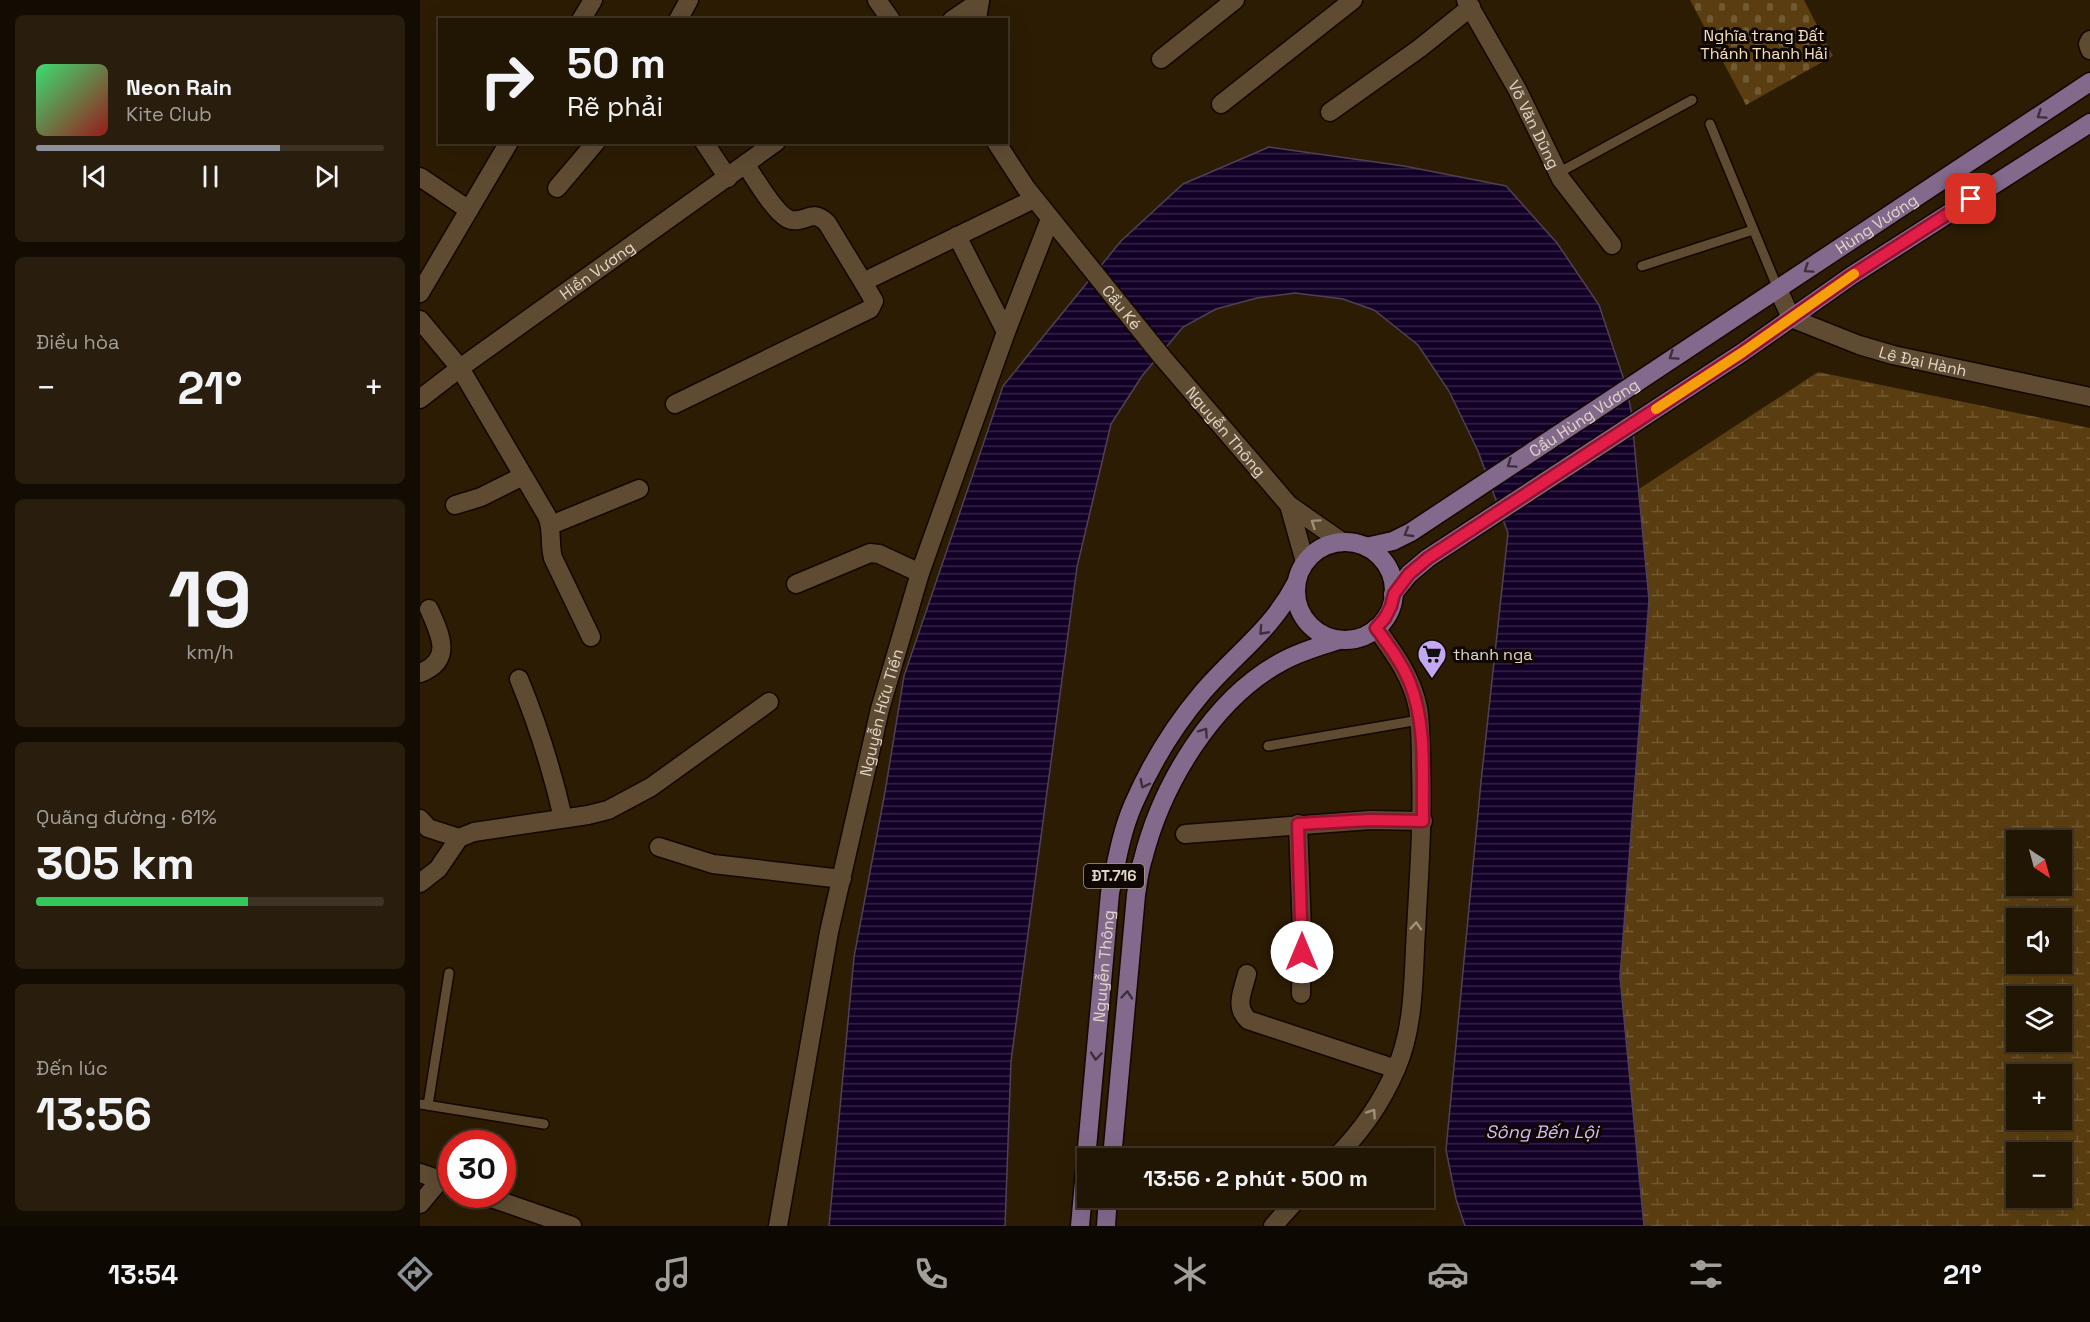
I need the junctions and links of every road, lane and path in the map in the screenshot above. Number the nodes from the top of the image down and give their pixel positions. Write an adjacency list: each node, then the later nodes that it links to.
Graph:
1 (689, 0): 7 (street)
2 (877, 0): 8 (street)
3 (980, 0): 9 (street); 10 (street)
4 (1235, 0): 13 (street)
5 (1353, 0): 16 (street)
6 (1468, 4): 17 (street); 26 (street, Võ Văn Dũng)
7 (679, 18)
8 (890, 18)
9 (955, 18)
10 (977, 18)
11 (2090, 40): 12 (street)
12 (2090, 50)
13 (1161, 60)
14 (2090, 82): 38 (main road, Hùng Vương, one-way to 38)
15 (1692, 100): 26 (lane)
16 (1221, 104)
17 (1330, 112)
18 (2090, 123): 40 (main road, Hùng Vương)
19 (1710, 124): 33 (lane)
20 (508, 144): 31 (street)
21 (594, 144): 29 (street)
22 (705, 144): 28 (street)
23 (773, 144): 25 (street, Hiền Vương)
24 (997, 144): 30 (street, Cầu Ké)
25 (746, 165): 28 (street, Hiền Vương); 37 (street)
26 (1558, 173): 35 (street, Võ Văn Dũng)
27 (420, 177): 31 (street)
28 (728, 178): 46 (street, Hiền Vương)
29 (557, 188)
30 (1034, 199): 32 (street, Cầu Ké); 34 (street)
31 (469, 210): 39 (street)
32 (1050, 219): 43 (street, Nguyễn Hữu Tiến); 45 (street, Cầu Ké)
33 (1753, 230): 36 (lane); 38 (lane)
34 (957, 236): 37 (street); 43 (street)
35 (1612, 245)
36 (1642, 266)
37 (863, 282): 49 (street)
38 (1778, 289): 40 (street); 42 (main road, Hùng Vương)
39 (420, 293)
40 (1791, 318): 44 (main road, Hùng Vương); 47 (street, Lê Đại Hành)
41 (420, 320): 46 (street)
42 (1722, 324): 56 (main road, Cầu Hùng Vương, one-way to 56)
43 (1006, 332): 58 (street, Nguyễn Hữu Tiến)
44 (1743, 352): 61 (main road, Cầu Hùng Vương)
45 (1163, 358): 53 (street, Nguyễn Thông)
46 (460, 368): 48 (street, Hiền Vương); 50 (street)
47 (2090, 397)
48 (420, 399)
49 (675, 404)
50 (523, 476): 52 (street); 54 (street)
51 (639, 489): 54 (street)
52 (455, 505)
53 (1289, 505): 55 (street, Nguyễn Thông, one-way to 53); 57 (street, Nguyễn Thông)
54 (551, 525): 64 (street)
55 (1342, 542): 56 (main road); 57 (main road)
56 (1366, 547): 61 (main road)
57 (1305, 562): 59 (main road)
58 (920, 573): 60 (street); 78 (street, Nguyễn Hữu Tiến)
59 (1296, 583): 65 (main road); 97 (main road, Nguyễn Thông / ĐT.716, one-way to 97)
60 (796, 584)
61 (1394, 594): 63 (main road)
62 (429, 609): 66 (street)
63 (1376, 628): 65 (main road); 69 (street)
64 (591, 637)
65 (1339, 640): 86 (main road, Nguyễn Thông / ĐT.716, one-way to 65)
66 (420, 673)
67 (519, 679): 71 (street)
68 (769, 702): 71 (street)
69 (1419, 720): 70 (lane); 73 (street)
70 (1268, 746)
71 (563, 818): 76 (street)
72 (420, 819): 76 (street)
73 (1423, 821): 74 (street); 83 (street, one-way to 73)
74 (1298, 824): 75 (street); 82 (street)
75 (1185, 834)
76 (459, 838): 79 (street)
77 (659, 846): 78 (street)
78 (842, 879): 96 (street, Nguyễn Hữu Tiến)
79 (420, 883)
80 (449, 973): 84 (lane)
81 (1247, 974): 83 (street)
82 (1301, 994)
83 (1396, 1069): 87 (street, one-way to 83)
84 (424, 1105): 85 (lane)
85 (544, 1124)
86 (1113, 1148)
87 (1344, 1148)
88 (420, 1173): 89 (street)
89 (438, 1179)
90 (438, 1189): 91 (street)
91 (420, 1204)
92 (516, 1207): 95 (street)
93 (1107, 1208): 98 (main road)
94 (1289, 1208): 99 (street)
95 (572, 1226)
96 (778, 1226)
97 (1080, 1226)
98 (1106, 1226)
99 (1273, 1226)

